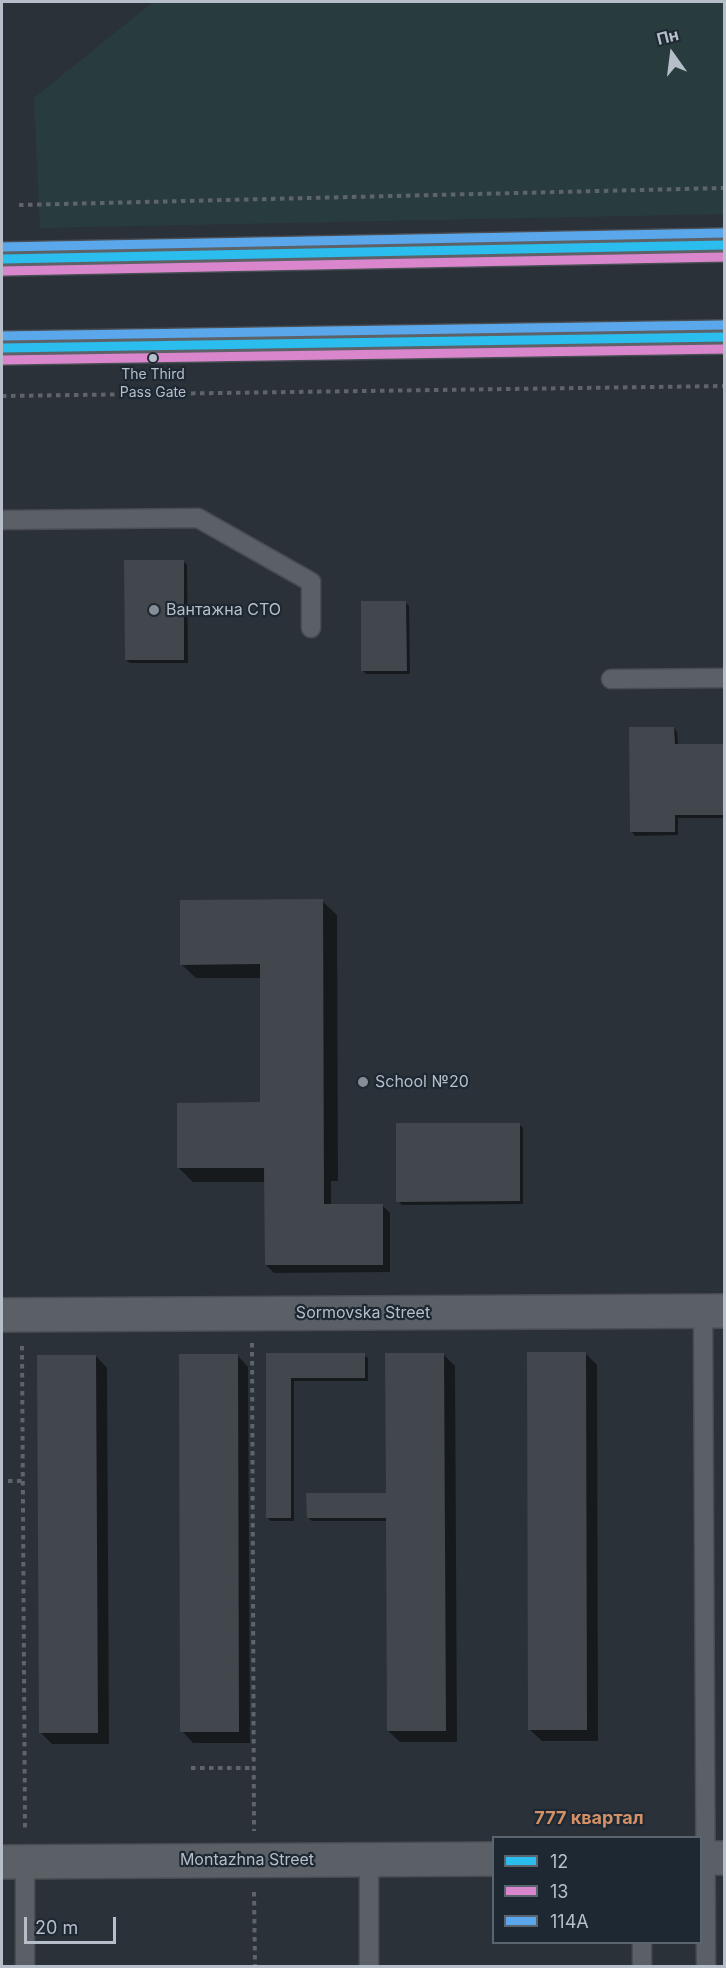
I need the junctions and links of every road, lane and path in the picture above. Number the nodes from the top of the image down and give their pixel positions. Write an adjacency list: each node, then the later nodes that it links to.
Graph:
1 (724, 188): 2 (path)
2 (19, 205)
3 (724, 245): 4 (main road)
4 (2, 259)
5 (724, 337): 6 (main road)
6 (2, 348)
7 (724, 386): 8 (path)
8 (2, 396)
9 (2, 520): 10 (lane)
10 (311, 628)
11 (724, 678): 12 (lane)
12 (611, 679)
13 (714, 1311): 14 (street, Sormovska Street); 20 (lane)
14 (251, 1314): 15 (street, Sormovska Street); 19 (path)
15 (12, 1315): 17 (path)
16 (8, 1481): 17 (path)
17 (23, 1481): 24 (path)
18 (191, 1768): 19 (path)
19 (254, 1768): 23 (path)
20 (710, 1858): 30 (lane)
21 (369, 1859): 22 (street, Montazhna Street); 23 (street, Montazhna Street); 28 (lane)
22 (492, 1859)
23 (254, 1860): 24 (street, Montazhna Street); 27 (path)
24 (13, 1862): 26 (lane)
25 (642, 1944): 29 (lane)
26 (25, 1966)
27 (255, 1966)
28 (369, 1966)
29 (642, 1966)
30 (706, 1966)

